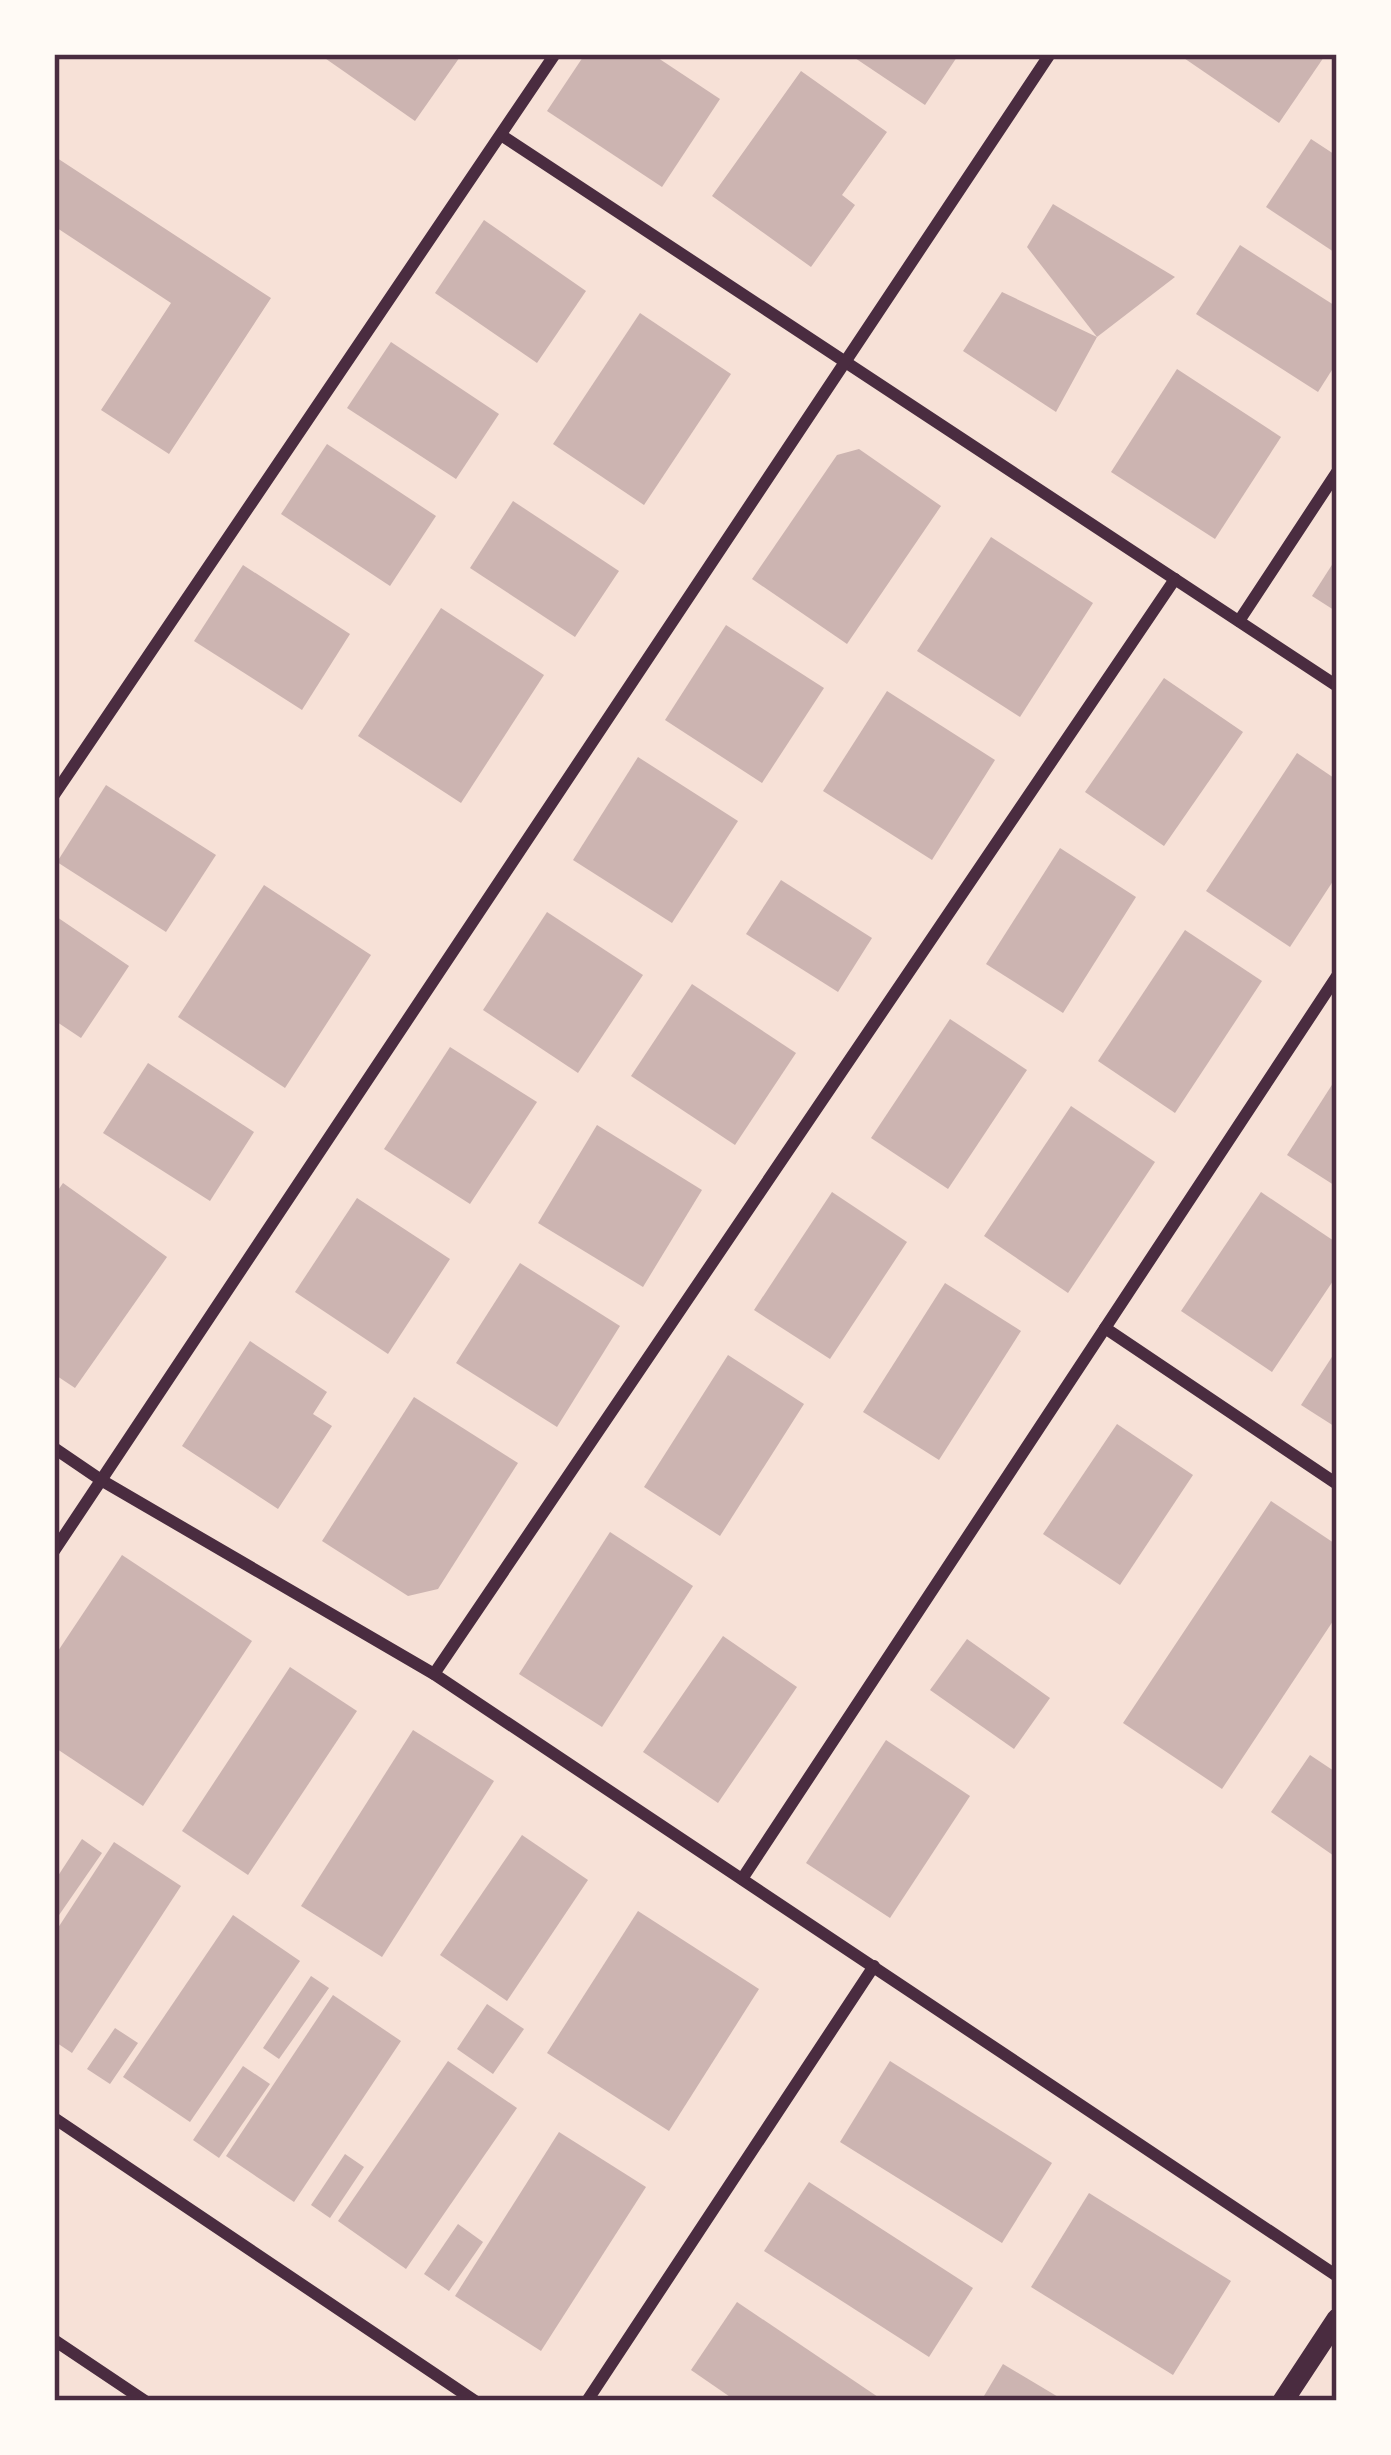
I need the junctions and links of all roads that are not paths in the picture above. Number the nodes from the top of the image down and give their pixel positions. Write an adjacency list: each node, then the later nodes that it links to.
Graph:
1 (555, 54): 3 (street)
2 (1050, 54): 4 (street)
3 (501, 135): 4 (street); 9 (street)
4 (846, 362): 6 (street); 13 (street)
5 (1337, 472): 7 (street)
6 (1175, 579): 7 (street); 16 (street)
7 (1239, 621): 8 (street)
8 (1337, 686)
9 (54, 795)
10 (1337, 976): 11 (street)
11 (1105, 1328): 14 (street); 17 (street)
12 (54, 1448): 13 (street)
13 (101, 1480): 15 (street); 16 (street)
14 (1337, 1484)
15 (54, 1552)
16 (434, 1674): 17 (street)
17 (742, 1879): 18 (street)
18 (874, 1966): 20 (street); 25 (street)
19 (54, 2118): 24 (street)
20 (1337, 2276)
21 (1337, 2319): 26 (street)
22 (54, 2341): 23 (street)
23 (145, 2401)
24 (475, 2401)
25 (587, 2401)
26 (1283, 2401)

